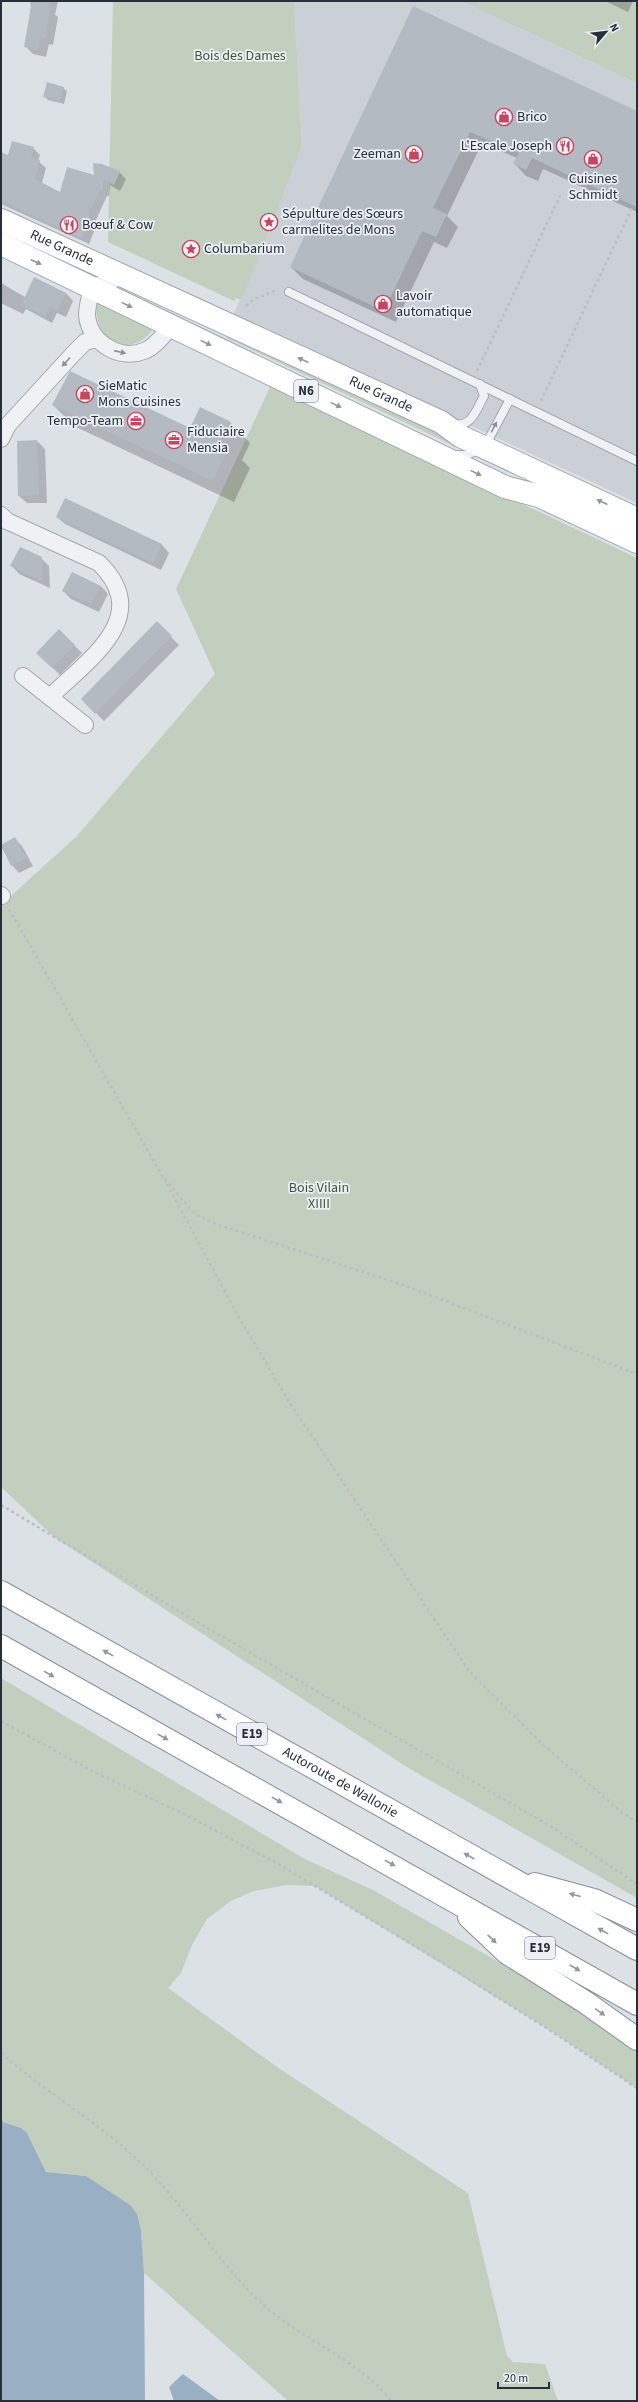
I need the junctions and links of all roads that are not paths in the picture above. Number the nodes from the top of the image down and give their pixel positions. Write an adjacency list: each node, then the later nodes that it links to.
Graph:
1 (1, 220): 3 (main road, Rue Grande / N6)
2 (1, 244): 4 (main road, Rue Grande / N6, one-way to 4)
3 (122, 276): 4 (street, Rue Grande); 10 (main road, Rue Grande / N6, one-way to 3)
4 (92, 288): 6 (main road, Rue Grande / N6, one-way to 6); 7 (street, Rue Grande)
5 (288, 292): 8 (lane)
6 (171, 326): 7 (street, one-way to 6); 13 (main road, Rue Grande / N6, one-way to 13)
7 (96, 339): 11 (street, one-way to 11)
8 (476, 383): 9 (lane); 10 (lane)
9 (510, 399): 12 (lane, one-way to 9); 14 (lane)
10 (441, 422): 12 (main road, Rue Grande / N6)
11 (1, 439)
12 (484, 448): 13 (lane); 16 (main road, Rue Grande / N6, one-way to 12)
13 (441, 456): 17 (main road, Rue Grande / N6, one-way to 17)
14 (637, 461)
15 (1, 515): 19 (street)
16 (637, 519)
17 (637, 542)
18 (23, 676): 19 (street)
19 (51, 696): 20 (street)
20 (85, 724)
21 (1, 1592): 23 (main road, Autoroute de Wallonie / E19, one-way to 21)
22 (1, 1646): 24 (main road, E19, one-way to 24)
23 (503, 1876): 25 (main road, one-way to 23); 26 (main road, Autoroute de Wallonie / E19, one-way to 23)
24 (444, 1893): 27 (main road, E19, one-way to 27); 28 (main road, one-way to 28)
25 (637, 1920)
26 (637, 1950)
27 (637, 2004)
28 (637, 2039)

